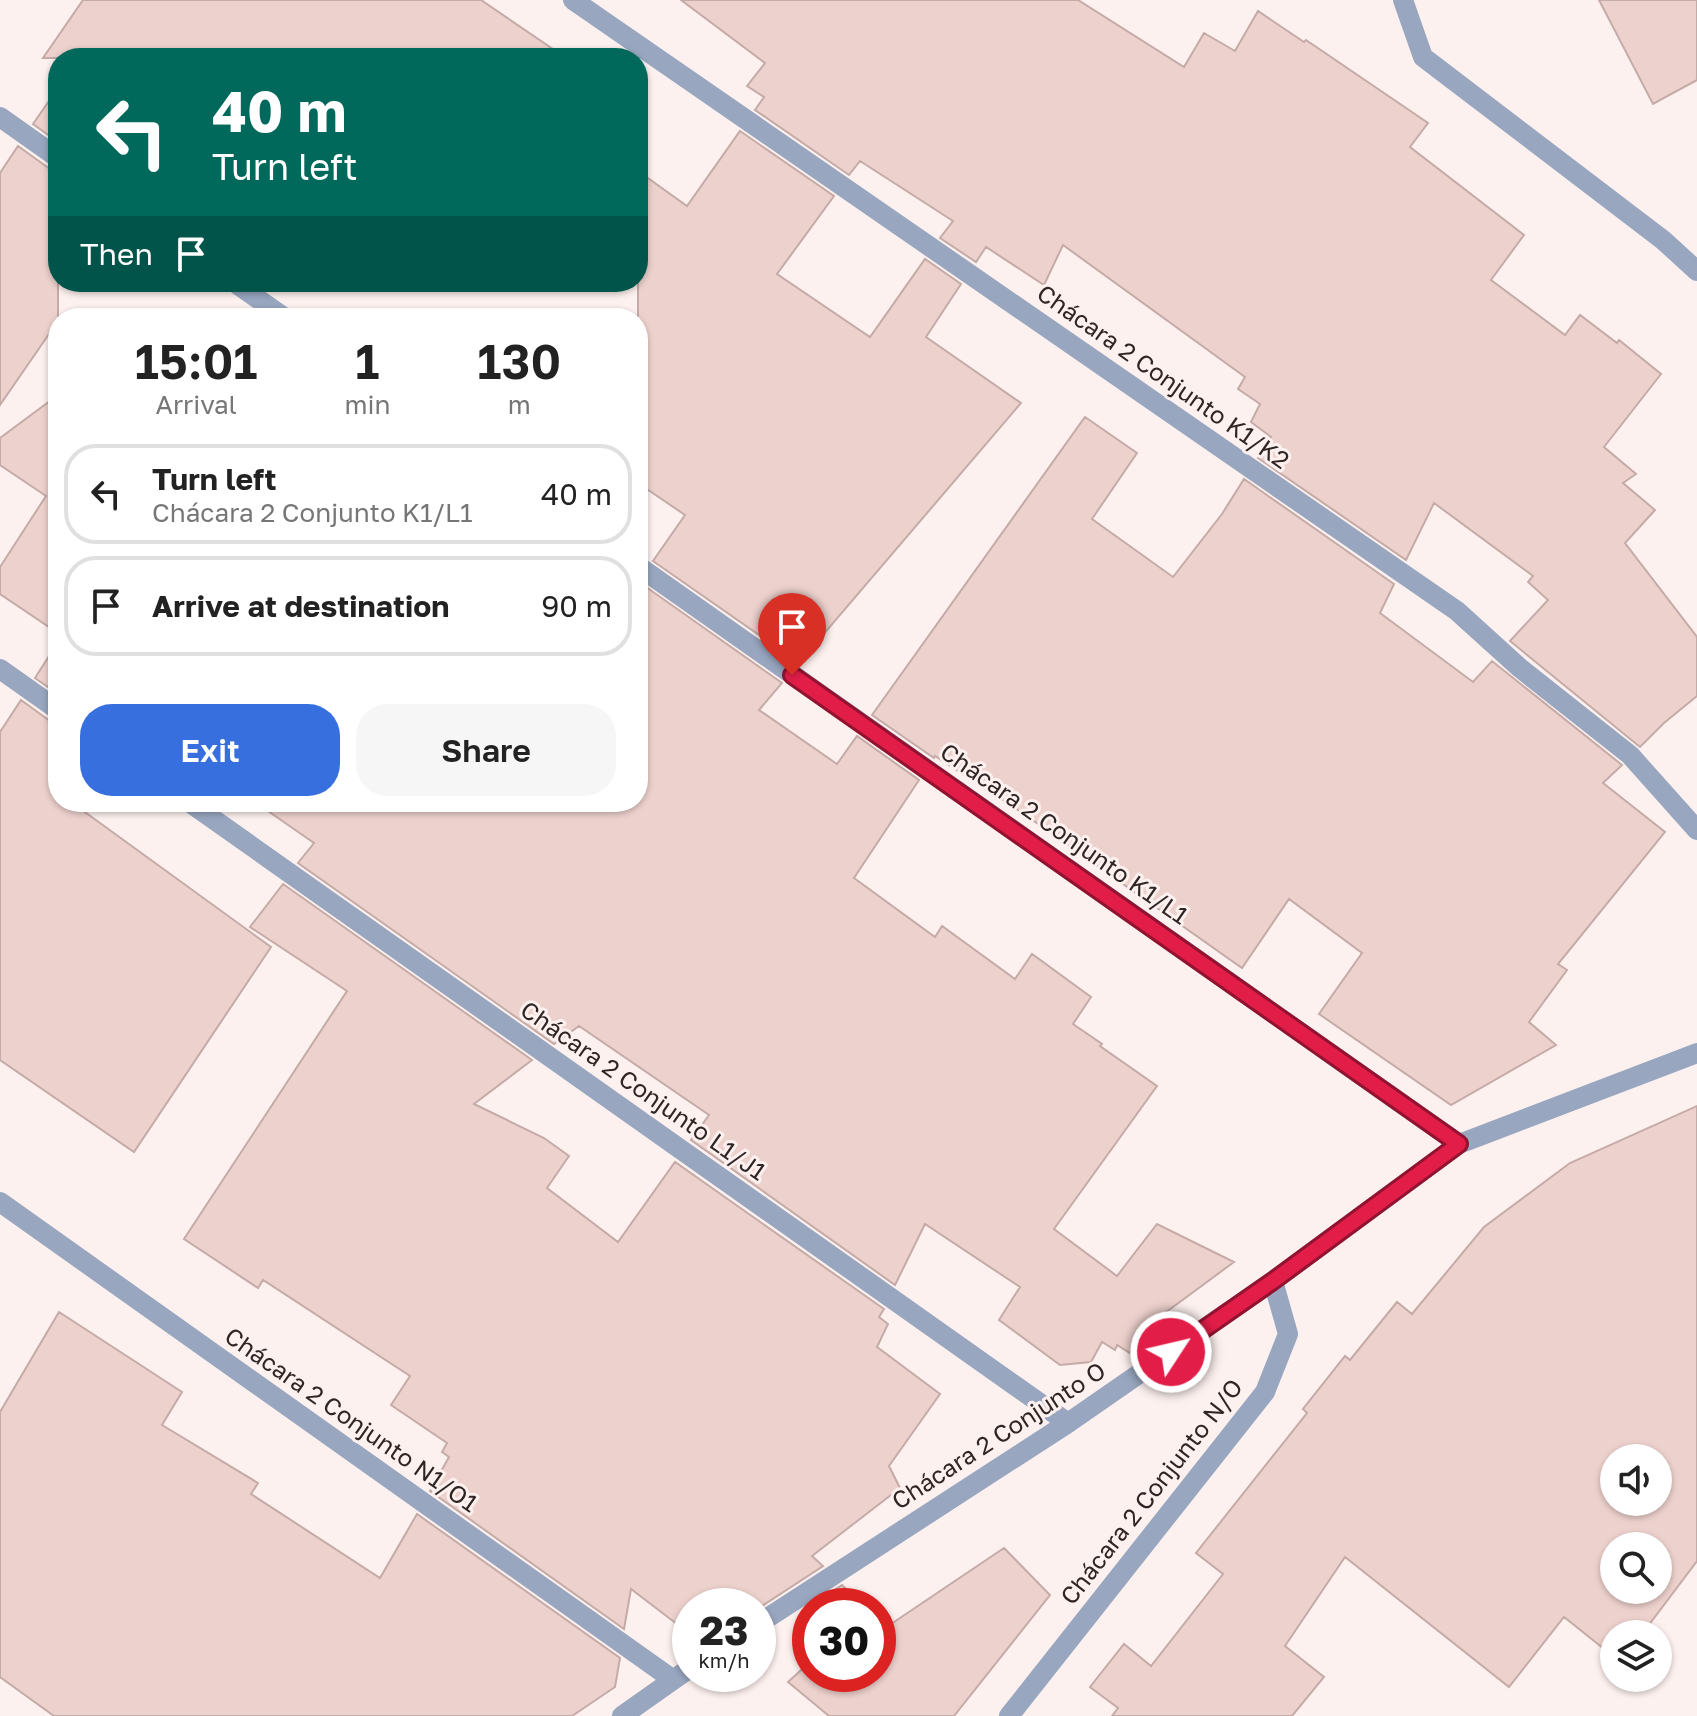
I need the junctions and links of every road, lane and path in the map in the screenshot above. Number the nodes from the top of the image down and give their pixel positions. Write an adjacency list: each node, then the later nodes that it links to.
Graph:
1 (573, 0): 3 (street, Chácara 2 Conjunto K1/K2)
2 (1403, 0): 7 (street)
3 (642, 48)
4 (648, 52): 14 (street, Chácara 2 Conjunto K1/K2)
5 (0, 117): 6 (street)
6 (48, 151)
7 (1697, 271)
8 (248, 292): 9 (street)
9 (271, 308)
10 (648, 573): 16 (street, Chácara 2 Conjunto K1/L1)
11 (0, 669): 12 (street)
12 (48, 703)
13 (203, 812): 19 (street, Chácara 2 Conjunto L1/J1)
14 (1697, 830)
15 (1697, 1053): 16 (street, Chácara 2 Conjunto O)
16 (1459, 1144): 18 (street, Chácara 2 Conjunto O)
17 (0, 1202): 21 (street, Chácara 2 Conjunto N1/O1)
18 (1273, 1281): 19 (street, Chácara 2 Conjunto O); 24 (street, Chácara 2 Conjunto N/O)
19 (1068, 1423): 20 (street, Chácara 2 Conjunto O)
20 (776, 1612)
21 (672, 1667)
22 (672, 1680): 23 (street)
23 (622, 1716)
24 (1009, 1716)

